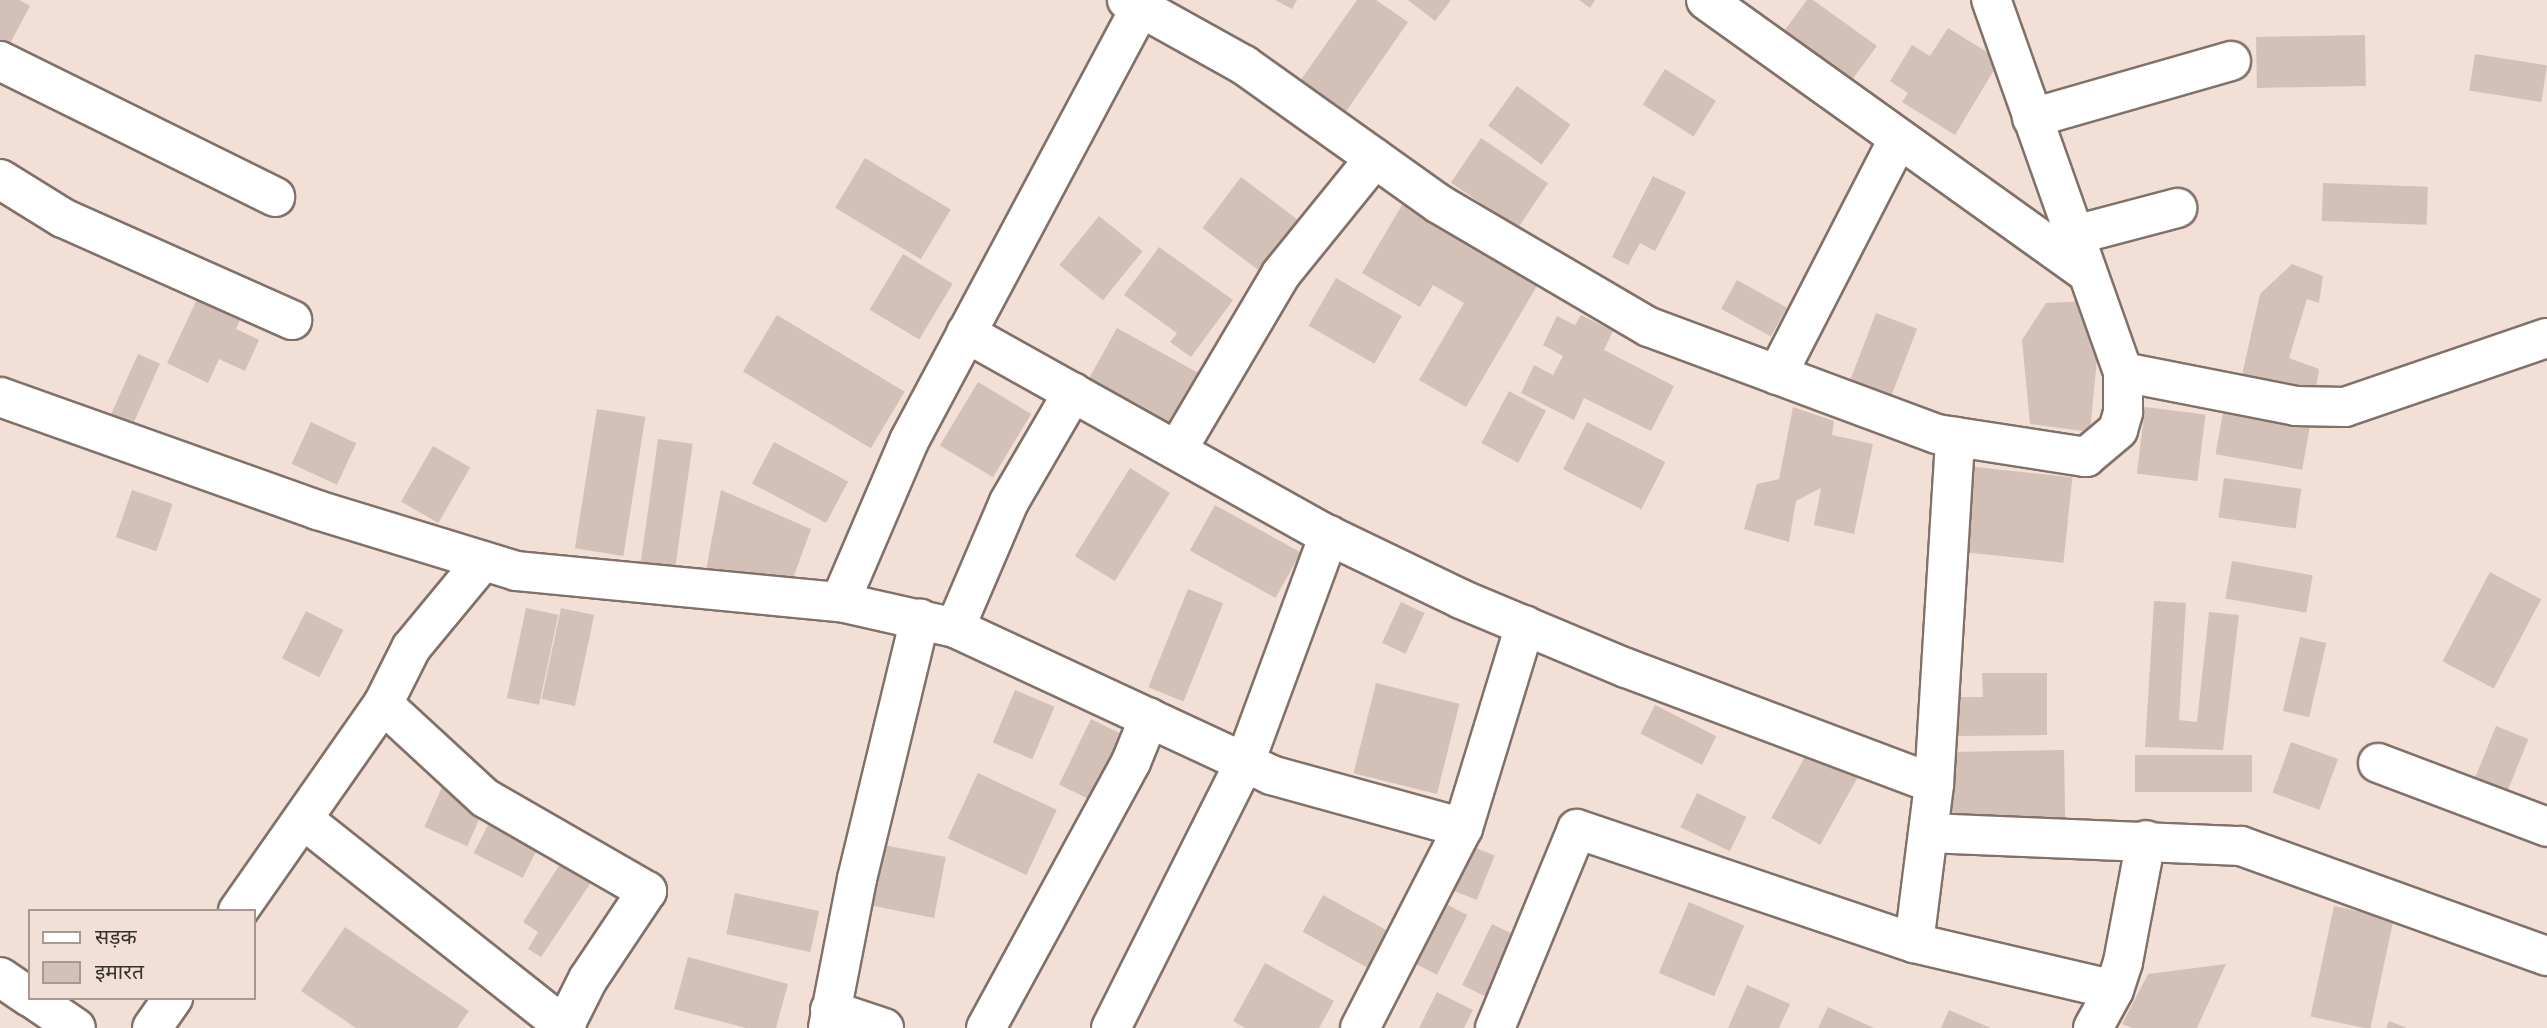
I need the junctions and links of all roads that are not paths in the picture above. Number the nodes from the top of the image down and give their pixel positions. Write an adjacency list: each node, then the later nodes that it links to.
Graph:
1 (1706, 0): 7 (street)
2 (1991, 0): 6 (street)
3 (1146, 6): 8 (street); 15 (street)
4 (0, 61): 10 (street)
5 (2231, 61): 6 (street)
6 (2032, 118): 12 (street)
7 (1898, 141): 13 (street); 18 (street)
8 (1375, 158): 18 (street); 22 (street)
9 (0, 179): 14 (street)
10 (275, 197)
11 (2177, 208): 12 (street)
12 (2071, 236): 13 (street)
13 (2085, 271): 17 (street)
14 (292, 320)
15 (966, 333): 19 (street); 25 (street)
16 (2547, 338): 17 (street)
17 (2123, 372): 21 (street)
18 (1777, 375): 21 (street)
19 (1073, 392): 22 (street); 26 (street)
20 (0, 397): 24 (street)
21 (1955, 437): 32 (street)
22 (1177, 450): 23 (street)
23 (1329, 535): 27 (street); 30 (street)
24 (483, 561): 25 (street); 28 (street)
25 (840, 602): 26 (street)
26 (938, 623): 29 (street); 45 (street)
27 (1525, 625): 32 (street); 35 (street)
28 (383, 704): 33 (street); 46 (street)
29 (1149, 718): 30 (street); 49 (street)
30 (1245, 762): 35 (street); 50 (street)
31 (2378, 763): 34 (street)
32 (1934, 783): 36 (street)
33 (304, 820): 38 (street); 46 (street)
34 (2547, 827)
35 (1463, 828): 51 (street)
36 (1929, 833): 37 (street); 39 (street)
37 (2146, 840): 40 (street); 42 (street)
38 (238, 909)
39 (1914, 943): 42 (street); 52 (street)
40 (2547, 957)
41 (0, 977): 43 (street)
42 (2114, 990): 53 (street)
43 (28, 995)
44 (35, 1000): 47 (street)
45 (829, 1019): 48 (street)
46 (551, 1023)
47 (76, 1028)
48 (884, 1028)
49 (986, 1028)
50 (1111, 1028)
51 (1360, 1028)
52 (1495, 1028)
53 (2093, 1028)

